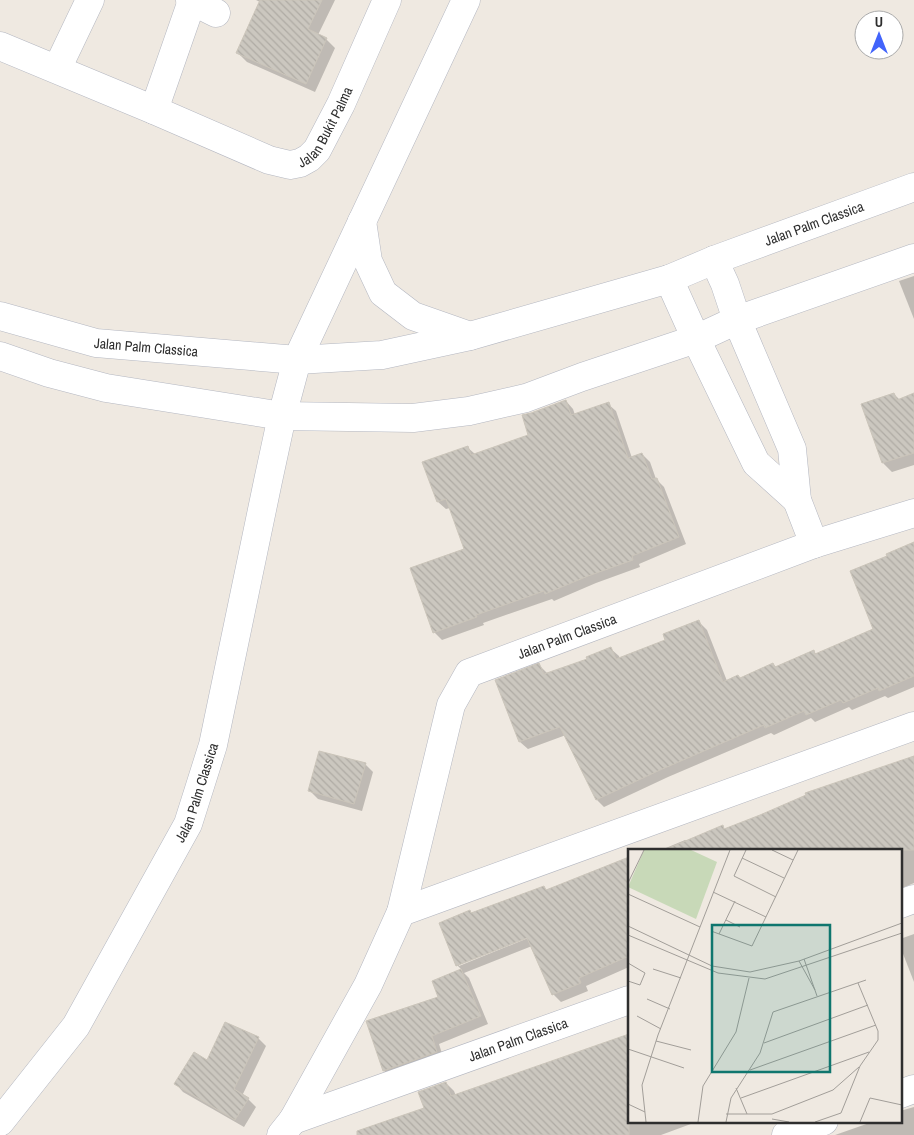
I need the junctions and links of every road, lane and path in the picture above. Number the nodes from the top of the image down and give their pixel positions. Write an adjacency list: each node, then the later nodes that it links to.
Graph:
1 (90, 0): 7 (street)
2 (191, 0): 5 (street); 8 (street)
3 (387, 0): 8 (street, Jalan Bukit Palma)
4 (466, 0): 10 (street)
5 (216, 13)
6 (0, 46): 7 (street, Jalan Bukit Palma)
7 (57, 69): 8 (street, Jalan Bukit Palma)
8 (154, 110)
9 (914, 186): 12 (street, Jalan Palm Classica)
10 (362, 221): 16 (street); 19 (street)
11 (914, 258): 15 (street)
12 (714, 260): 13 (street, Jalan Palm Classica); 15 (street)
13 (669, 279): 16 (street, Jalan Palm Classica); 17 (street)
14 (0, 316): 19 (street, Jalan Palm Classica)
15 (737, 320): 17 (street); 21 (street)
16 (470, 336): 19 (street, Jalan Palm Classica)
17 (696, 339): 20 (street); 21 (street)
18 (0, 356): 20 (street)
19 (296, 360): 20 (street, Jalan Palm Classica)
20 (282, 416): 29 (street, Jalan Palm Classica)
21 (797, 500): 23 (street)
22 (914, 513): 23 (street, Jalan Palm Classica)
23 (814, 544): 27 (street, Jalan Palm Classica)
24 (914, 726): 27 (street)
25 (914, 899): 26 (street)
26 (902, 903)
27 (401, 912): 31 (street, Jalan Palm Classica)
28 (628, 1000): 31 (street, Jalan Palm Classica)
29 (0, 1122)
30 (821, 1122): 32 (street)
31 (287, 1127)
32 (786, 1135)

